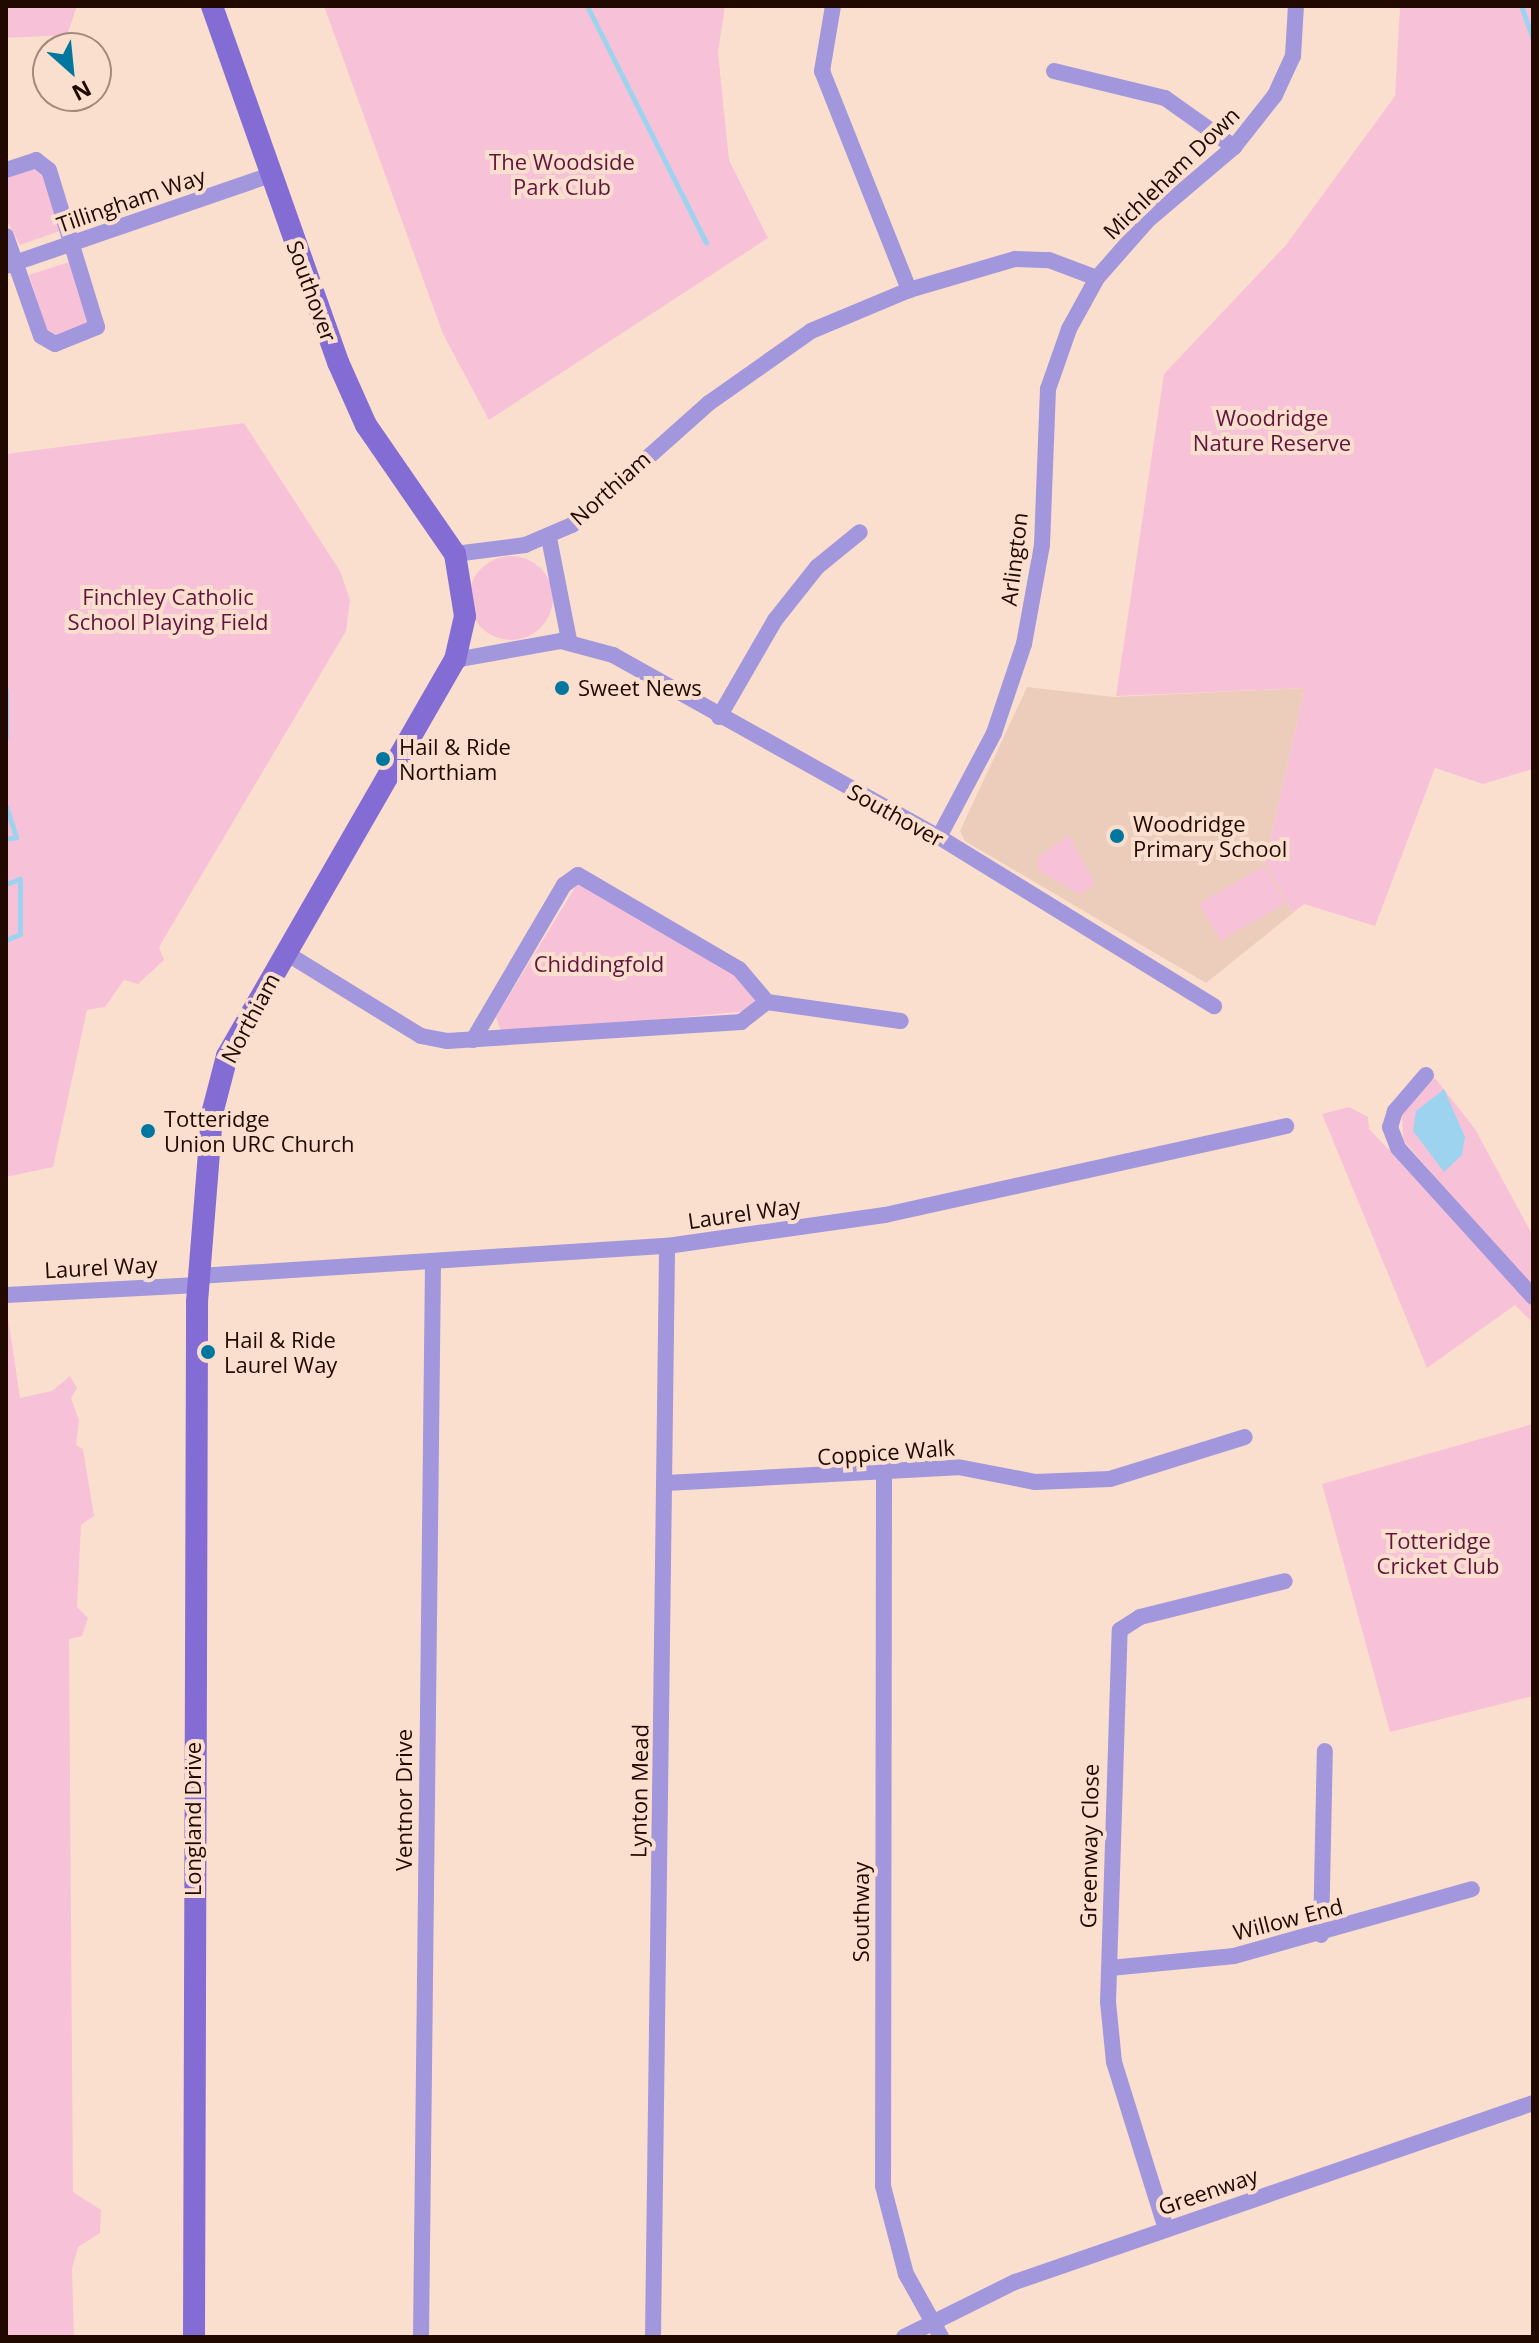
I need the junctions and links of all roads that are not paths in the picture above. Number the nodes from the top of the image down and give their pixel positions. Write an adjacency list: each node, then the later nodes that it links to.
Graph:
1 (212, 6): 7 (street, Southover)
2 (833, 6): 12 (street)
3 (1296, 6): 5 (street, Michleham Down)
4 (1054, 71): 5 (street)
5 (1234, 147): 11 (street, Michleham Down)
6 (6, 170): 9 (street)
7 (271, 175): 9 (street, Tillingham Way); 15 (street, Southover)
8 (6, 236): 10 (street)
9 (75, 242): 10 (street, Tillingham Way); 10 (street)
10 (11, 264)
11 (1097, 278): 12 (street, Northiam); 19 (street, Arlington)
12 (909, 290): 14 (street, Northiam)
13 (860, 532): 18 (street)
14 (549, 538): 15 (street, Northiam); 16 (street)
15 (455, 554): 17 (street, Northiam)
16 (569, 640): 17 (street, Southover); 18 (street, Southover)
17 (455, 660): 20 (street, Northiam)
18 (719, 717): 19 (street, Southover)
19 (939, 837): 22 (street, Southover)
20 (286, 953): 24 (street); 29 (street, Northiam)
21 (767, 1002): 23 (street); 24 (street); 24 (street)
22 (1214, 1006)
23 (901, 1021)
24 (473, 1040)
25 (1426, 1075): 31 (street)
26 (1286, 1126): 27 (street, Laurel Way)
27 (667, 1246): 28 (street, Laurel Way); 34 (street, Lynton Mead)
28 (433, 1264): 29 (street, Laurel Way); 44 (street, Ventnor Drive)
29 (198, 1288): 30 (street, Laurel Way); 43 (street, Longland Drive)
30 (6, 1295)
31 (1533, 1297)
32 (1245, 1437): 33 (street, Coppice Walk)
33 (884, 1475): 34 (street, Coppice Walk); 42 (street, Southway)
34 (666, 1483): 45 (street, Lynton Mead)
35 (1285, 1581): 39 (street, Greenway Close)
36 (1325, 1751): 38 (street)
37 (1472, 1889): 38 (street, Willow End)
38 (1321, 1935): 39 (street, Willow End)
39 (1110, 1968): 41 (street, Greenway Close)
40 (1533, 2103): 41 (street, Greenway)
41 (1166, 2229): 42 (street, Greenway)
42 (936, 2330): 46 (street, Greenway)
43 (194, 2337)
44 (421, 2337)
45 (653, 2337)
46 (904, 2337)

